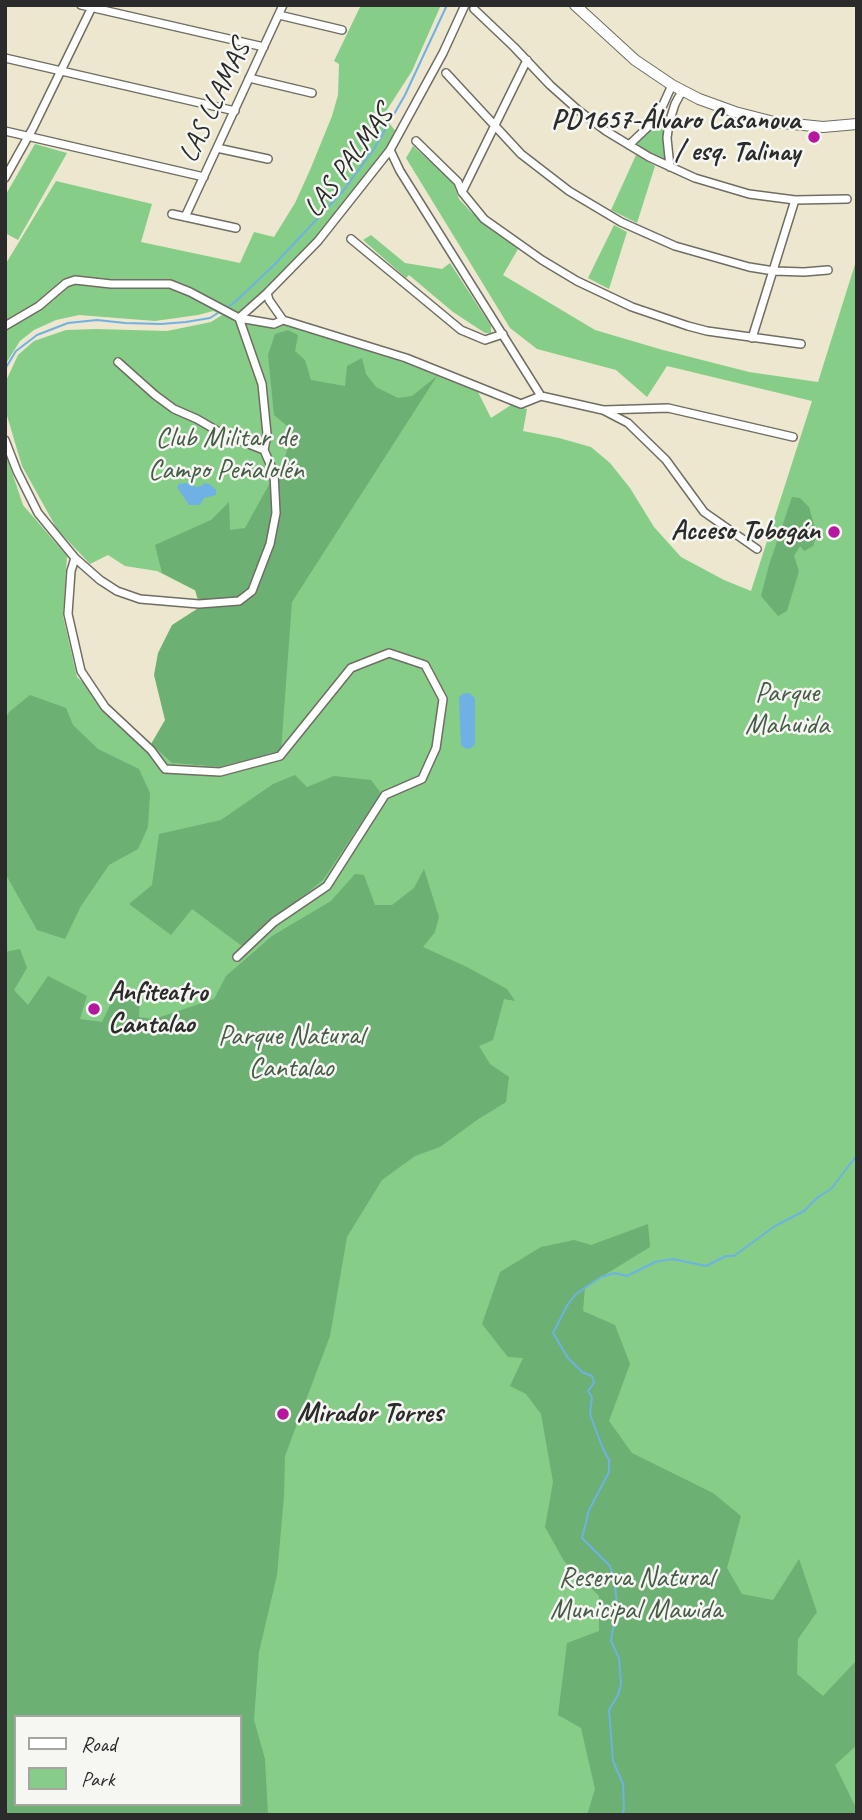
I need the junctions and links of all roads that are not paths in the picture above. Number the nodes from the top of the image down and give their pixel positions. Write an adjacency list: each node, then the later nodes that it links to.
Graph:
1 (81, 5): 5 (street)
2 (283, 5): 7 (street, LAS LLAMAS)
3 (465, 5): 25 (street, LAS PALMAS)
4 (575, 5): 15 (street)
5 (92, 6): 9 (street); 12 (street)
6 (474, 9): 11 (street)
7 (279, 15): 8 (street); 9 (street, LAS LLAMAS)
8 (342, 30)
9 (264, 47): 14 (street, LAS LLAMAS)
10 (5, 58): 12 (street)
11 (527, 60): 19 (street); 23 (street)
12 (62, 70): 17 (street); 21 (street)
13 (446, 73): 19 (street)
14 (249, 78): 16 (street); 17 (street, LAS LLAMAS)
15 (677, 88): 18 (street); 23 (street); 27 (street)
16 (312, 93)
17 (234, 111): 24 (street, LAS LLAMAS)
18 (857, 124)
19 (495, 127): 30 (street); 38 (street)
20 (5, 131): 21 (street)
21 (29, 136): 28 (street); 29 (street)
22 (416, 141): 30 (street)
23 (629, 145): 27 (street)
24 (217, 148): 26 (street); 28 (street, LAS LLAMAS)
25 (390, 150): 39 (street, LAS PALMAS); 43 (street)
26 (268, 159)
27 (670, 167): 32 (street)
28 (204, 177): 34 (street, LAS LLAMAS)
29 (5, 178)
30 (463, 192): 44 (street)
31 (847, 199): 32 (street)
32 (795, 200): 38 (street)
33 (172, 214): 34 (street)
34 (186, 217): 35 (street)
35 (236, 228)
36 (351, 239): 43 (street)
37 (828, 270): 38 (street)
38 (774, 271): 44 (street)
39 (267, 293): 40 (street, LAS PALMAS); 41 (street)
40 (239, 318): 41 (street); 42 (street); 51 (street)
41 (283, 320): 47 (street)
42 (5, 326)
43 (503, 334): 47 (street)
44 (752, 338): 45 (street)
45 (801, 344)
46 (118, 362): 51 (street)
47 (541, 396): 48 (street)
48 (603, 410): 49 (street); 52 (street)
49 (793, 437)
50 (5, 440): 53 (street)
51 (264, 450): 53 (street)
52 (757, 549)
53 (75, 558): 54 (street)
54 (237, 957)

